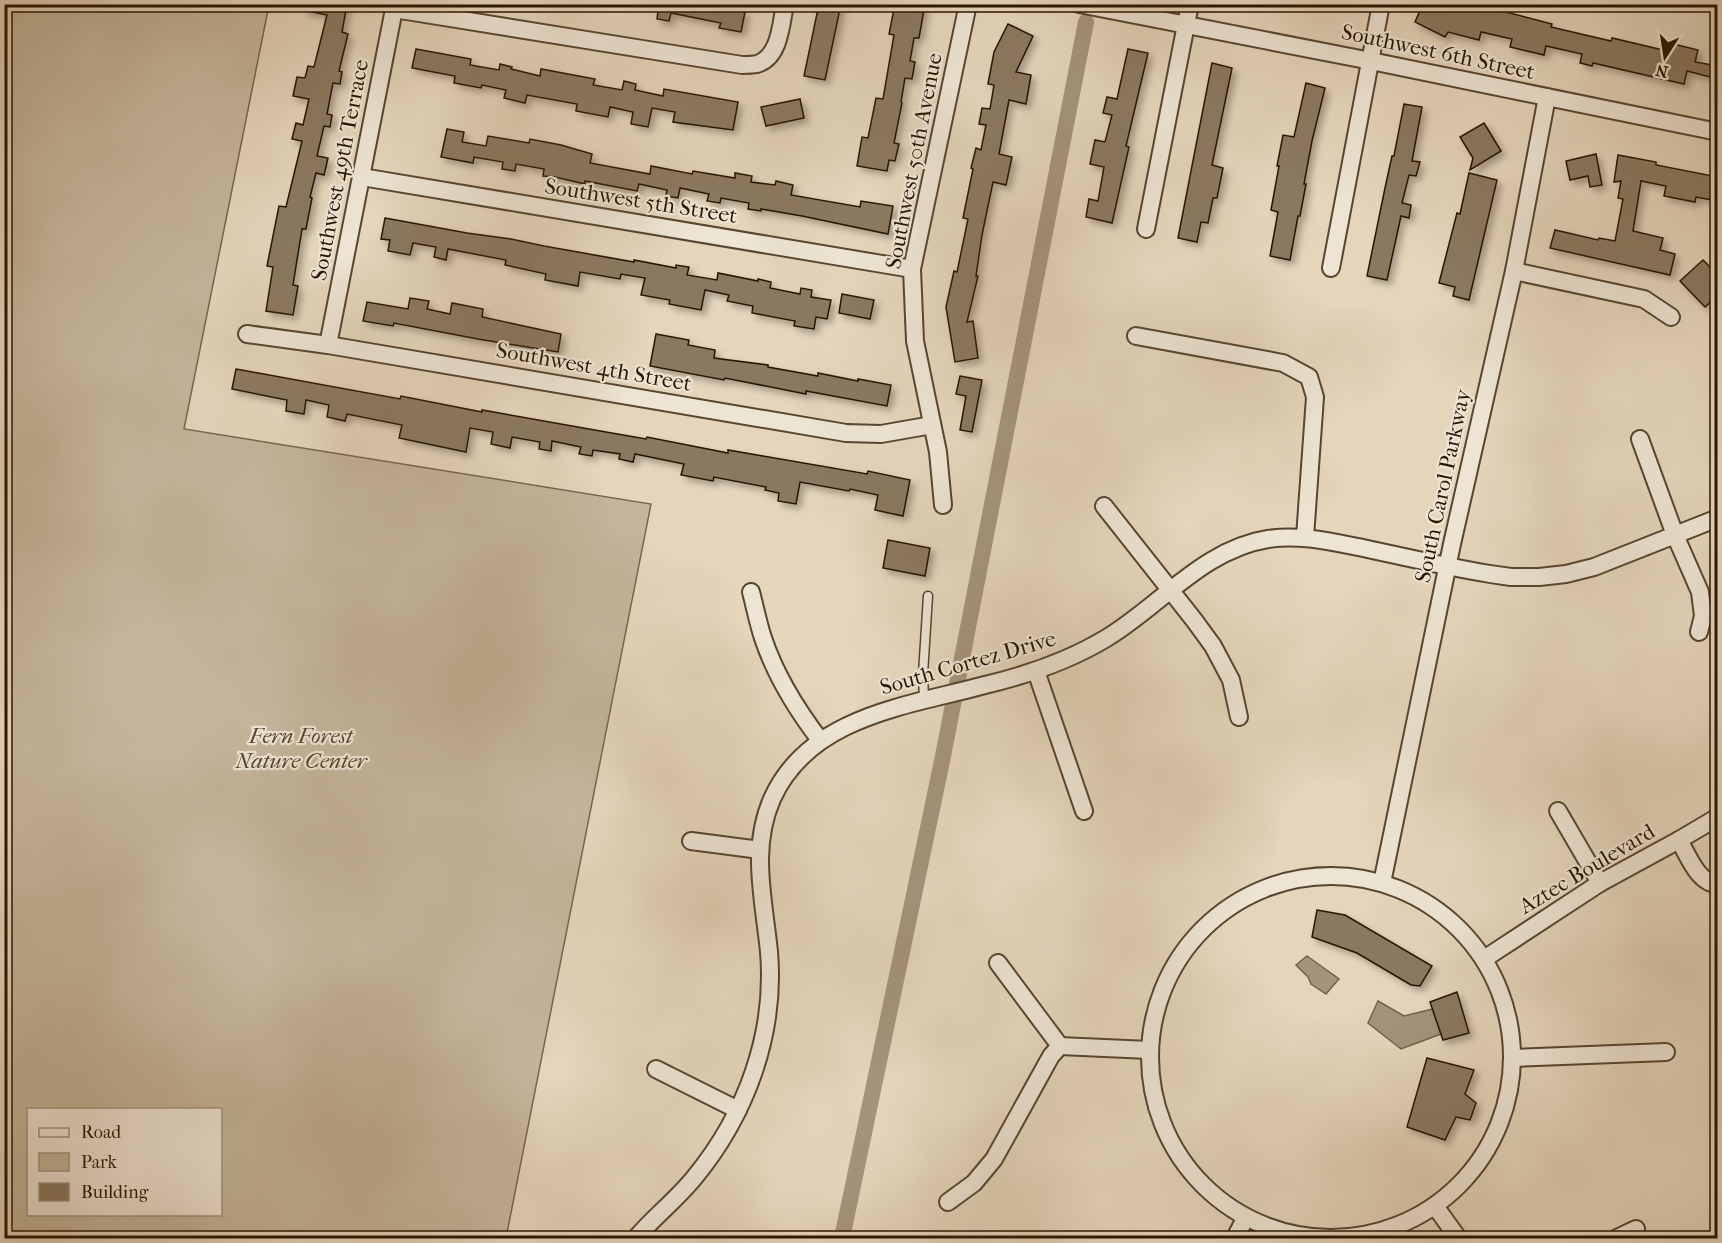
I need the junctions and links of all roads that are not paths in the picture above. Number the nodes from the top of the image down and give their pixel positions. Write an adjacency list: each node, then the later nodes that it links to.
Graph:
1 (785, 4): 6 (street)
2 (968, 4): 14 (street, Southwest 50th Avenue)
3 (1079, 4): 7 (street, Southwest 6th Street)
4 (1190, 4): 7 (street)
5 (1381, 4): 8 (street)
6 (395, 7): 11 (street, Southwest 49th Terrace)
7 (1186, 25): 8 (street, Southwest 6th Street); 12 (street)
8 (1371, 60): 9 (street, Southwest 6th Street); 13 (street)
9 (1547, 98): 10 (street, Southwest 6th Street); 15 (street, South Carol Parkway)
10 (1718, 132)
11 (362, 177): 14 (street, Southwest 5th Street); 19 (street, Southwest 49th Terrace)
12 (1146, 229)
13 (1331, 268)
14 (912, 269): 20 (street, Southwest 50th Avenue)
15 (1514, 271): 16 (street); 27 (street, South Carol Parkway)
16 (1671, 317)
17 (247, 334): 19 (street, Southwest 4th Street)
18 (1136, 336): 26 (street)
19 (328, 345): 20 (street, Southwest 4th Street)
20 (932, 425): 22 (street, Southwest 50th Avenue)
21 (1640, 439): 25 (street)
22 (943, 505)
23 (1104, 506): 29 (street)
24 (1718, 518): 25 (street, South Cortez Drive)
25 (1675, 535): 27 (street, South Cortez Drive); 31 (street)
26 (1305, 537): 27 (street, South Cortez Drive); 29 (street, South Cortez Drive)
27 (1448, 566): 42 (street, South Carol Parkway)
28 (751, 592): 35 (street)
29 (1170, 592): 32 (street, South Cortez Drive); 34 (street)
30 (928, 596): 33 (lane)
31 (1699, 632)
32 (1036, 671): 33 (street, South Cortez Drive); 37 (street)
33 (931, 698): 35 (street, South Cortez Drive)
34 (1239, 717)
35 (820, 740): 41 (street, South Cortez Drive)
36 (1558, 811): 43 (street)
37 (1083, 812)
38 (1717, 819): 39 (street, Aztec Boulevard)
39 (1679, 840): 43 (street, Aztec Boulevard); 44 (street)
40 (691, 842): 41 (street)
41 (760, 850): 52 (street, South Cortez Drive)
42 (1382, 883): 45 (street); 48 (street)
43 (1600, 883): 45 (street, Aztec Boulevard)
44 (1718, 884)
45 (1484, 959): 50 (street)
46 (998, 963): 47 (street)
47 (1060, 1046): 48 (street); 53 (street)
48 (1149, 1050): 55 (street)
49 (1666, 1052): 50 (street)
50 (1513, 1058): 54 (street)
51 (656, 1069): 52 (street)
52 (738, 1110): 57 (street, South Cortez Drive)
53 (948, 1202)
54 (1435, 1206): 55 (street); 59 (street)
55 (1246, 1217): 58 (street)
56 (1636, 1229): 60 (street)
57 (636, 1239)
58 (1234, 1239)
59 (1458, 1239)
60 (1617, 1239)

